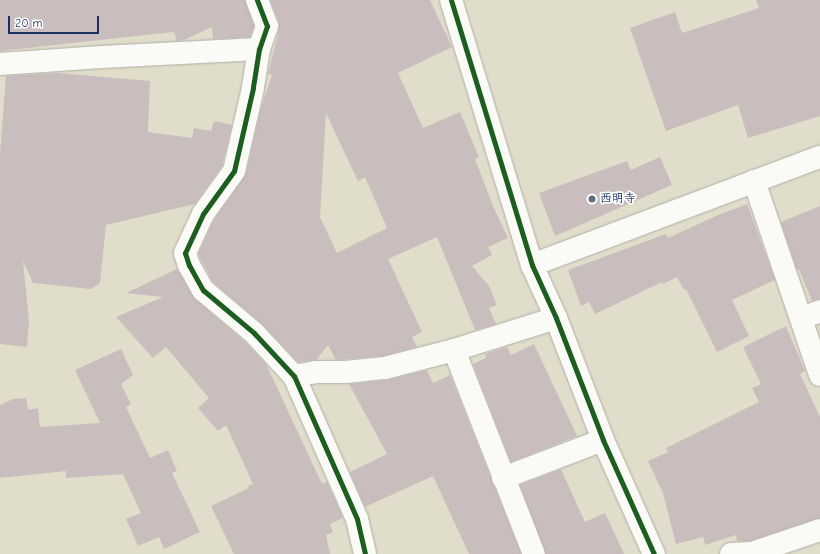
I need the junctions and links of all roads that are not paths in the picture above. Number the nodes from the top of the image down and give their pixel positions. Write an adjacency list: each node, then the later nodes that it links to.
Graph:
1 (257, 0): 3 (street)
2 (451, 0): 7 (street)
3 (259, 49): 4 (street); 12 (street)
4 (0, 64)
5 (820, 157): 6 (street)
6 (754, 181): 7 (street); 8 (street)
7 (532, 265): 9 (street)
8 (811, 315): 11 (street)
9 (556, 318): 10 (street); 13 (street)
10 (454, 350): 12 (street); 14 (street)
11 (820, 375)
12 (294, 376): 16 (street)
13 (603, 440): 14 (street); 18 (street)
14 (503, 478): 17 (street)
15 (820, 530): 19 (street)
16 (365, 554)
17 (534, 554)
18 (654, 554)
19 (731, 554)

